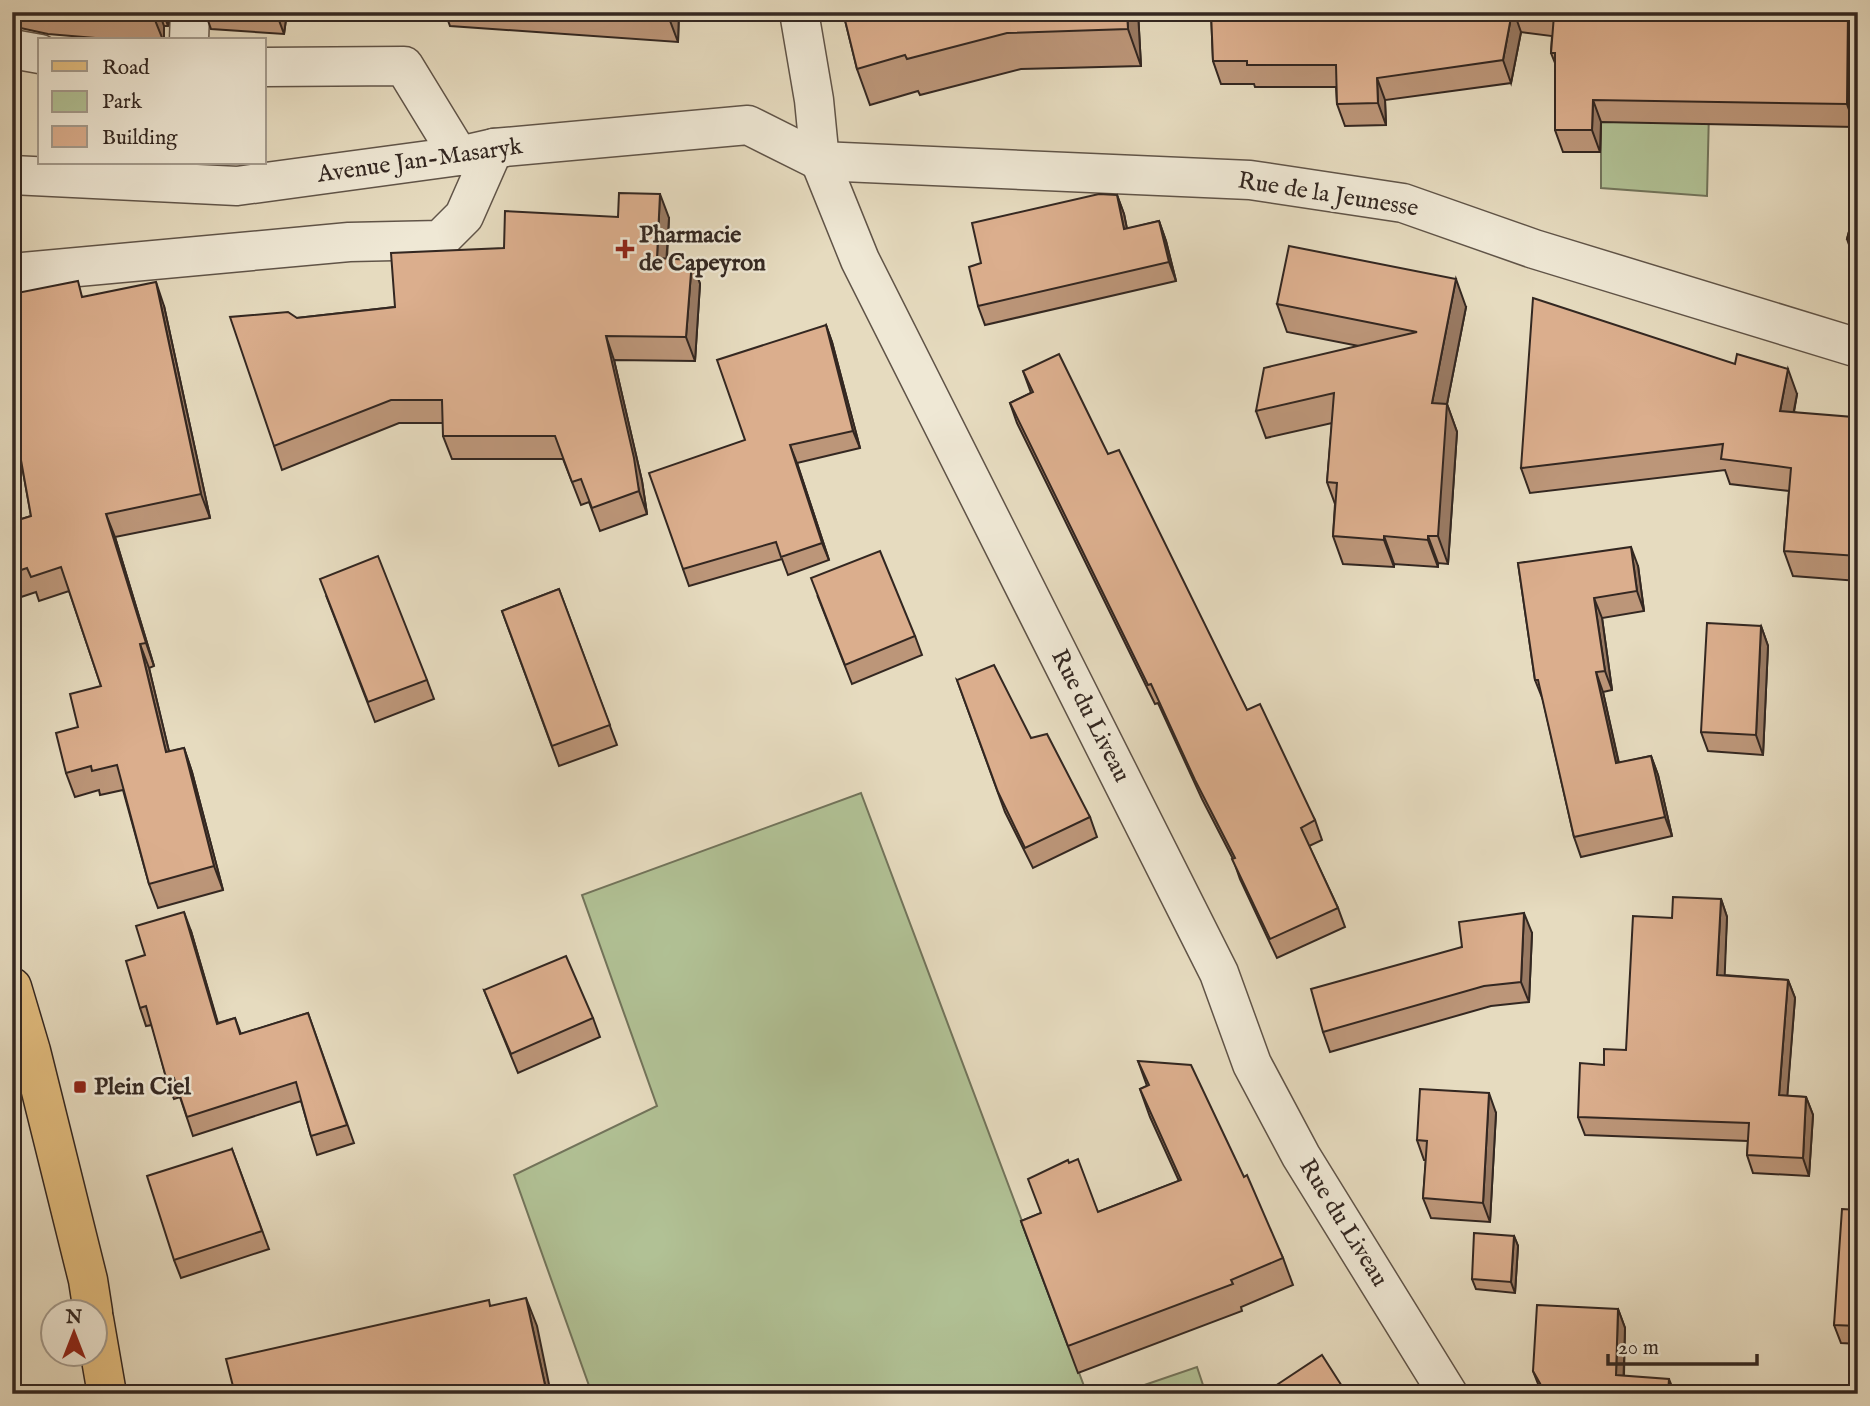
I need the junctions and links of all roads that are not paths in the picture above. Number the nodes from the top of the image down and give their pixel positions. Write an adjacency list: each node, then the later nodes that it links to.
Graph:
1 (190, 12): 3 (street)
2 (799, 12): 8 (street, Rue du Liveau)
3 (189, 38)
4 (12, 49): 5 (street)
5 (38, 54)
6 (266, 67): 7 (street)
7 (477, 152): 8 (street, Avenue Jan-Masaryk); 9 (street, Avenue Jan-Masaryk); 10 (street)
8 (820, 161): 11 (street, Rue de la Jeunesse); 16 (street, Rue du Liveau)
9 (12, 175)
10 (12, 273)
11 (1858, 348)
12 (12, 987): 13 (main road)
13 (91, 1298)
14 (102, 1368): 15 (main road)
15 (107, 1394)
16 (1448, 1394)

